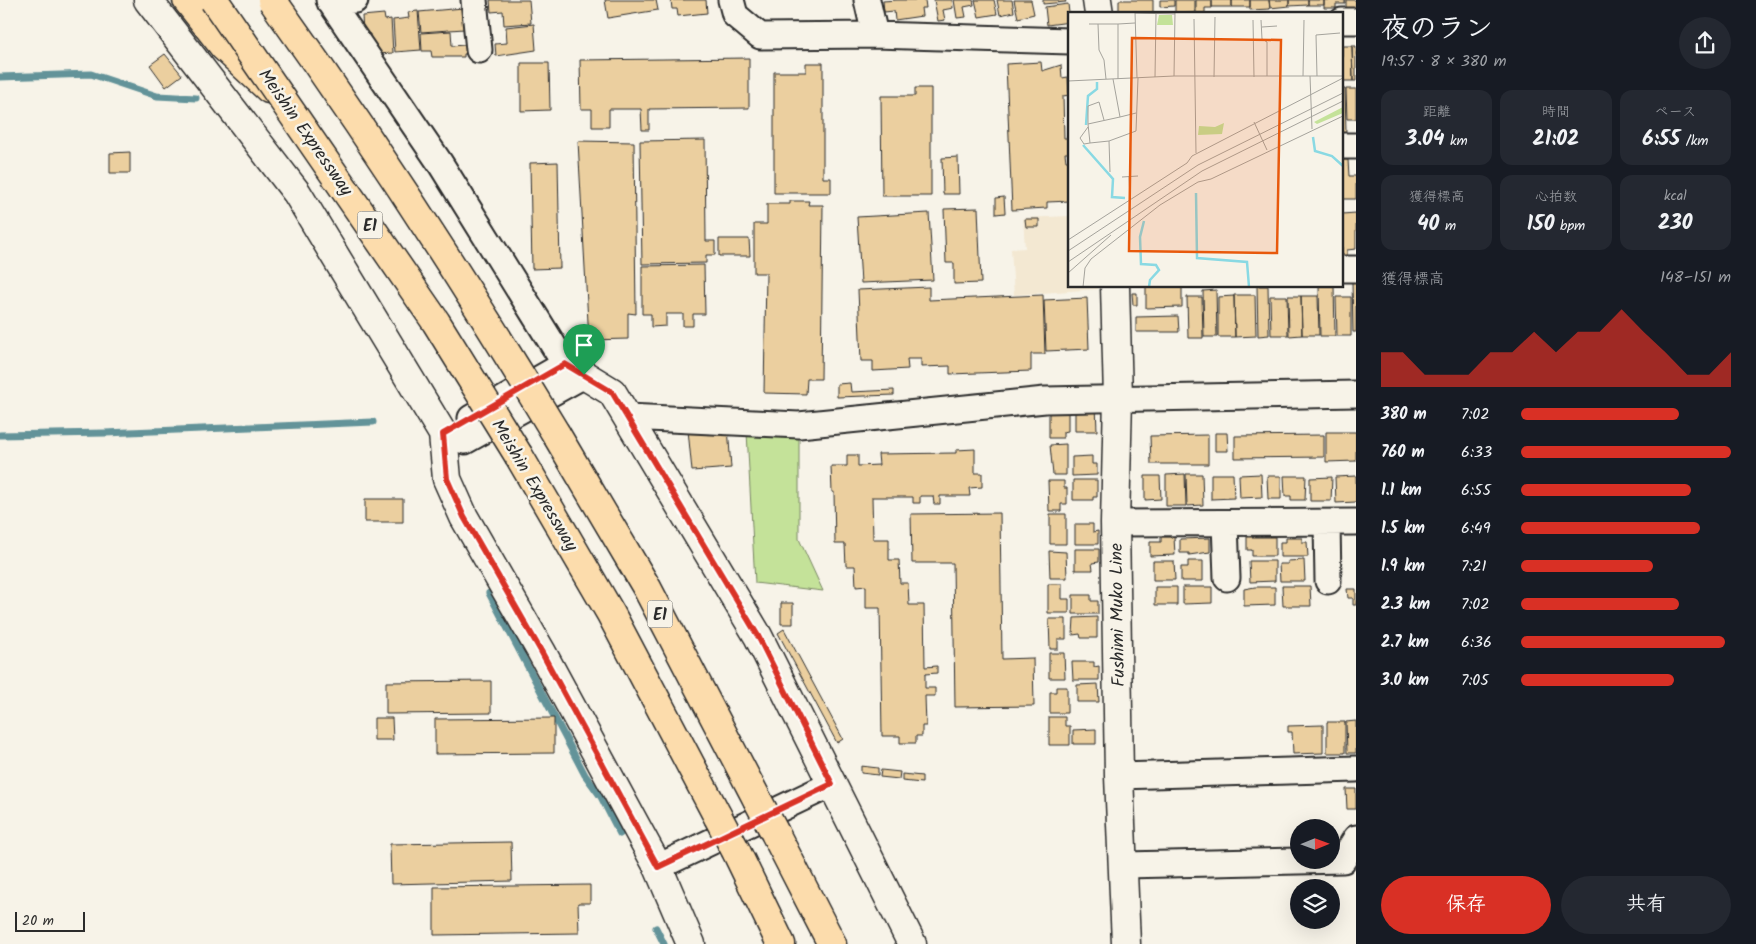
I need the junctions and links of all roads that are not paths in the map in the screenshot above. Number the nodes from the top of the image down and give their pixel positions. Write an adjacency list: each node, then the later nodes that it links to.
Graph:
1 (148, 0): 19 (street)
2 (187, 0): 13 (highway, bridge)
3 (214, 0): 13 (highway, Meishin Expressway / E1, bridge)
4 (272, 0): 35 (highway, E1, bridge)
5 (355, 0): 9 (street)
6 (474, 0): 12 (street)
7 (731, 0): 10 (street)
8 (867, 0): 10 (street)
9 (329, 1): 15 (street)
10 (875, 35): 11 (street)
11 (1068, 41)
12 (479, 50)
13 (292, 110): 34 (highway, Meishin Expressway / E1, bridge)
14 (1115, 288): 17 (street, Fushimi Muko Line)
15 (575, 369): 18 (street); 19 (street)
16 (1356, 394): 17 (street)
17 (1118, 398): 18 (street); 23 (street, Fushimi Muko Line)
18 (627, 417): 28 (street)
19 (443, 434): 32 (street)
20 (1356, 522): 22 (street)
21 (1225, 523): 22 (street); 23 (street); 24 (street)
22 (1327, 523): 25 (street)
23 (1115, 524): 27 (street, Fushimi Muko Line)
24 (1227, 578)
25 (1328, 580)
26 (1356, 769): 27 (street)
27 (1120, 776): 30 (street, Fushimi Muko Line)
28 (832, 784): 32 (street); 36 (street)
29 (1356, 838): 31 (street)
30 (1124, 865): 31 (street); 37 (street, Fushimi Muko Line)
31 (1349, 866)
32 (658, 867): 33 (street)
33 (691, 944)
34 (781, 944)
35 (832, 944)
36 (912, 944)
37 (1126, 944)

